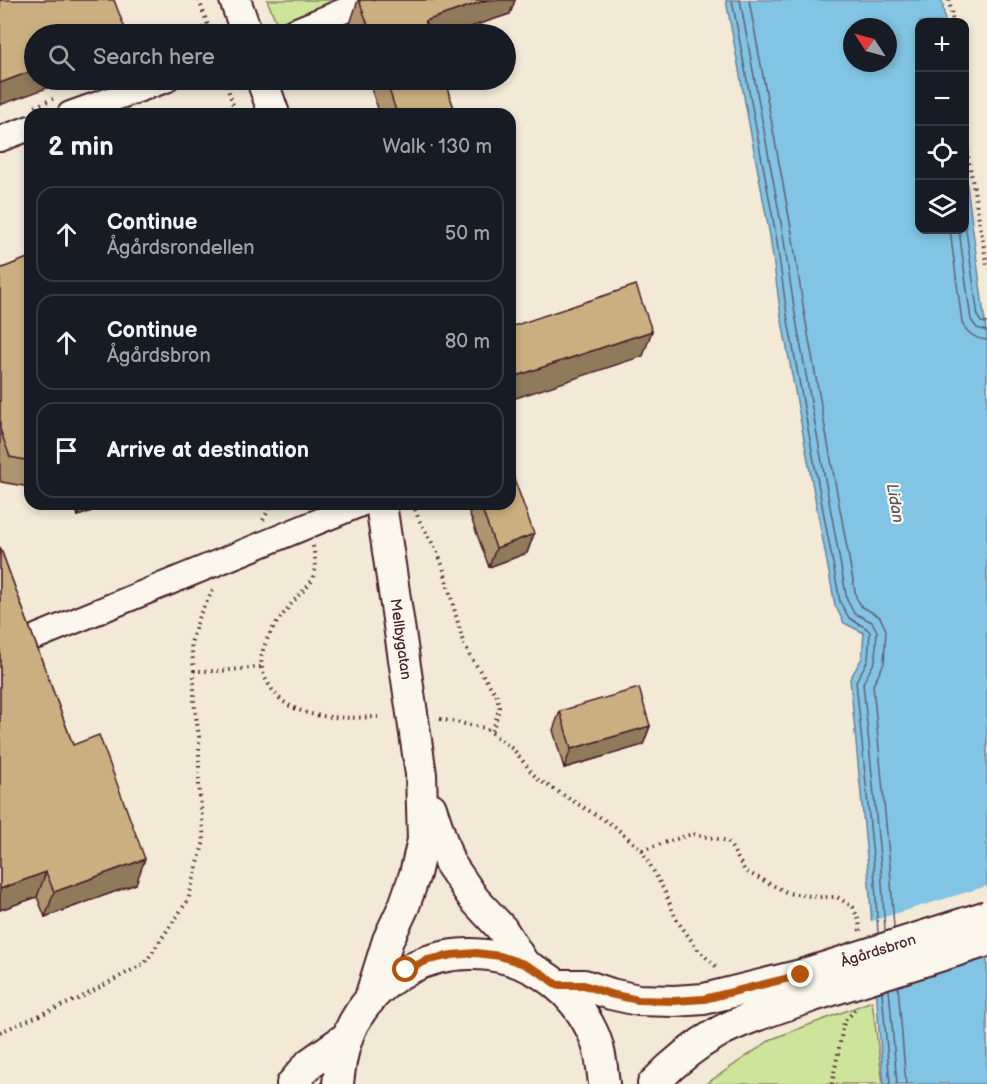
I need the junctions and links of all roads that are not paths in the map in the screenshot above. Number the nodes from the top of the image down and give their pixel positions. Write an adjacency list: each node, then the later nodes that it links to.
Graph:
1 (235, 0): 3 (main road)
2 (370, 0): 4 (lane)
3 (243, 24)
4 (311, 24)
5 (138, 90): 7 (lane)
6 (266, 90): 8 (main road)
7 (87, 108)
8 (272, 108)
9 (24, 130): 10 (lane)
10 (0, 139)
11 (346, 510): 13 (lane)
12 (382, 510): 14 (main road, Mellbygatan)
13 (38, 636)
14 (421, 774): 17 (main road, Mellbygatan); 20 (main road, Mellbygatan)
15 (987, 916): 19 (main road, Ågårdsbron, bridge)
16 (987, 941): 19 (main road, Ågårdsbron, bridge)
17 (524, 964): 18 (main road); 20 (main road)
18 (557, 985): 19 (main road, Ågårdsbron); 24 (main road)
19 (806, 986): 25 (main road, Ågårdsbron)
20 (369, 1001): 21 (main road)
21 (347, 1037): 22 (main road); 23 (main road)
22 (292, 1084)
23 (338, 1084)
24 (604, 1084)
25 (653, 1084)

